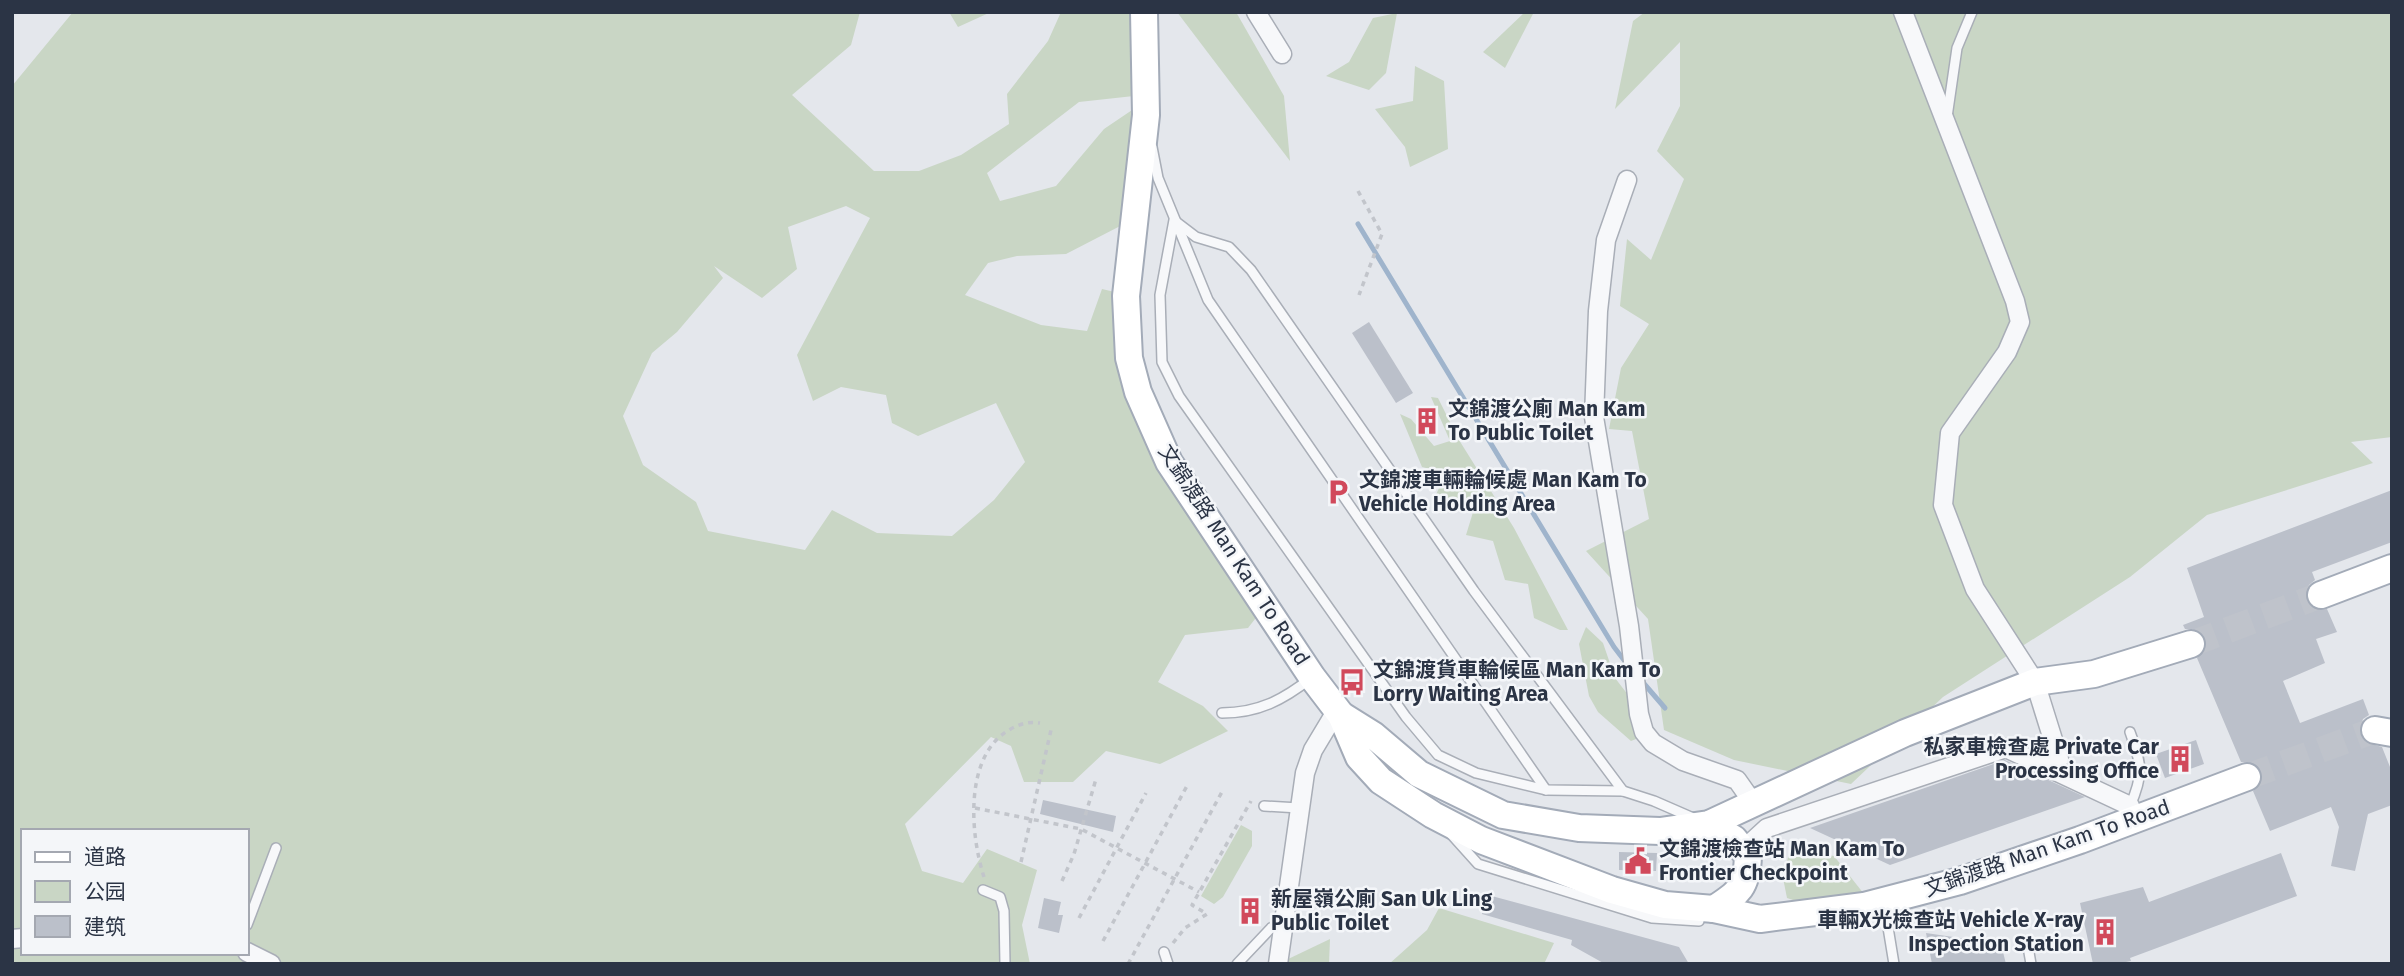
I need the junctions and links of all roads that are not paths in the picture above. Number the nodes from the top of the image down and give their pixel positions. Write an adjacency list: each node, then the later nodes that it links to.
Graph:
1 (1144, 12): 6 (main road, 文錦渡路 Man Kam To Road)
2 (1256, 12): 5 (street)
3 (1903, 12): 7 (street)
4 (1972, 12): 7 (lane)
5 (1282, 54)
6 (1146, 115): 9 (lane); 13 (main road, 文錦渡路 Man Kam To Road)
7 (1946, 126): 14 (street)
8 (1627, 180): 23 (street)
9 (1174, 220): 20 (lane); 20 (lane); 21 (lane)
10 (2392, 568): 11 (main road)
11 (2321, 595)
12 (2191, 644): 14 (main road, 文錦渡路 Man Kam To Road)
13 (1312, 677): 15 (lane); 16 (main road, 文錦渡路 Man Kam To Road)
14 (2035, 682): 18 (street); 23 (main road, 文錦渡路 Man Kam To Road)
15 (1222, 713)
16 (1339, 713): 24 (street); 26 (main road, 文錦渡路 Man Kam To Road); 31 (main road, 文錦渡路 Man Kam To Road)
17 (2130, 732): 25 (lane)
18 (2053, 770): 25 (street); 28 (street)
19 (2248, 778): 25 (main road, 文錦渡路 Man Kam To Road)
20 (1546, 790): 21 (lane)
21 (1623, 791): 26 (lane)
22 (1264, 806): 24 (lane)
23 (1745, 807): 26 (main road, 文錦渡路 Man Kam To Road)
24 (1299, 808): 32 (street)
25 (2126, 815): 30 (main road, 文錦渡路 Man Kam To Road)
26 (1709, 824): 28 (main road)
27 (276, 848): 33 (lane)
28 (1743, 850): 31 (main road)
29 (986, 891): 38 (lane)
30 (1884, 901): 31 (main road, 文錦渡路 Man Kam To Road); 42 (lane)
31 (1717, 917)
32 (1284, 920): 40 (lane); 41 (street)
33 (248, 922)
34 (2027, 941): 43 (lane)
35 (248, 952): 37 (street)
36 (1164, 952): 39 (lane)
37 (271, 964)
38 (1005, 964)
39 (1168, 964)
40 (1237, 964)
41 (1278, 964)
42 (1894, 964)
43 (2031, 964)

